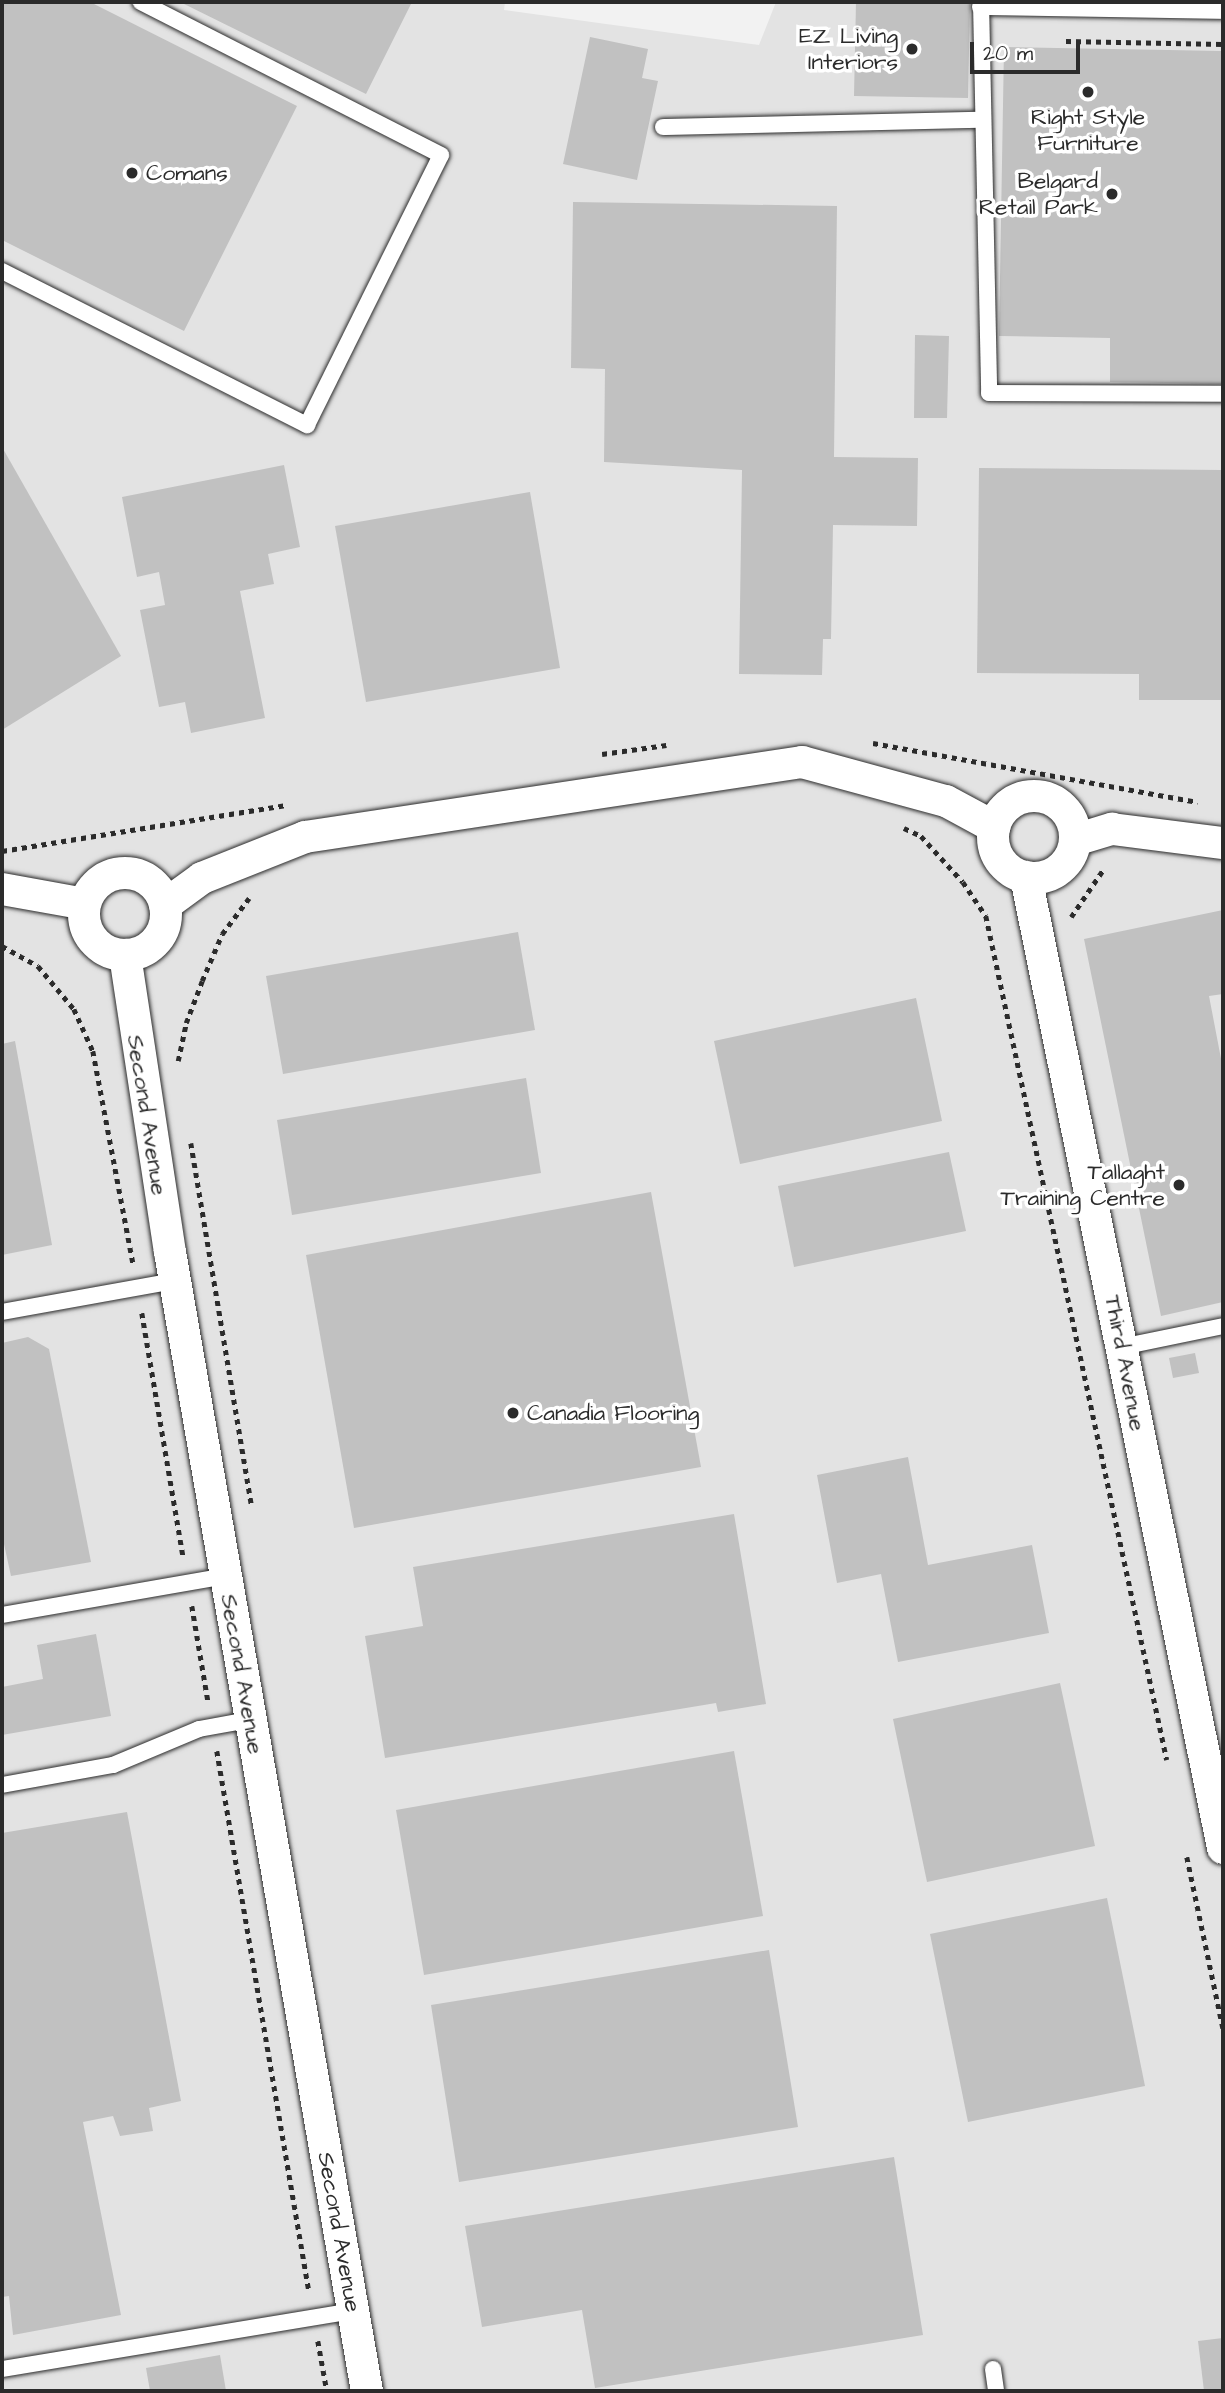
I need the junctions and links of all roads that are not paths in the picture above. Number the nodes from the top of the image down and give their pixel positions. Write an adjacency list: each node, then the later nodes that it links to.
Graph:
1 (141, 2): 6 (lane)
2 (981, 4): 3 (lane); 4 (lane)
3 (1223, 11)
4 (982, 120): 5 (lane); 7 (lane)
5 (663, 127)
6 (2, 271)
7 (1223, 394)
8 (994, 827): 9 (street); 11 (street); 14 (street)
9 (1075, 840): 10 (street); 11 (street)
10 (1223, 843)
11 (1026, 877): 19 (street, Third Avenue)
12 (2, 889): 13 (street)
13 (85, 904): 14 (street); 15 (street)
14 (165, 905): 15 (street)
15 (125, 955): 16 (street, Second Avenue)
16 (175, 1281): 17 (lane); 20 (street, Second Avenue)
17 (2, 1312)
18 (1223, 1326): 19 (lane)
19 (1121, 1347): 24 (street, Third Avenue)
20 (225, 1576): 21 (lane); 22 (street, Second Avenue)
21 (2, 1615)
22 (249, 1720): 23 (lane); 25 (street, Second Avenue)
23 (2, 1785)
24 (1223, 1848)
25 (353, 2311): 26 (lane); 28 (street, Second Avenue)
26 (2, 2369)
27 (993, 2369): 29 (lane)
28 (367, 2391)
29 (996, 2391)

